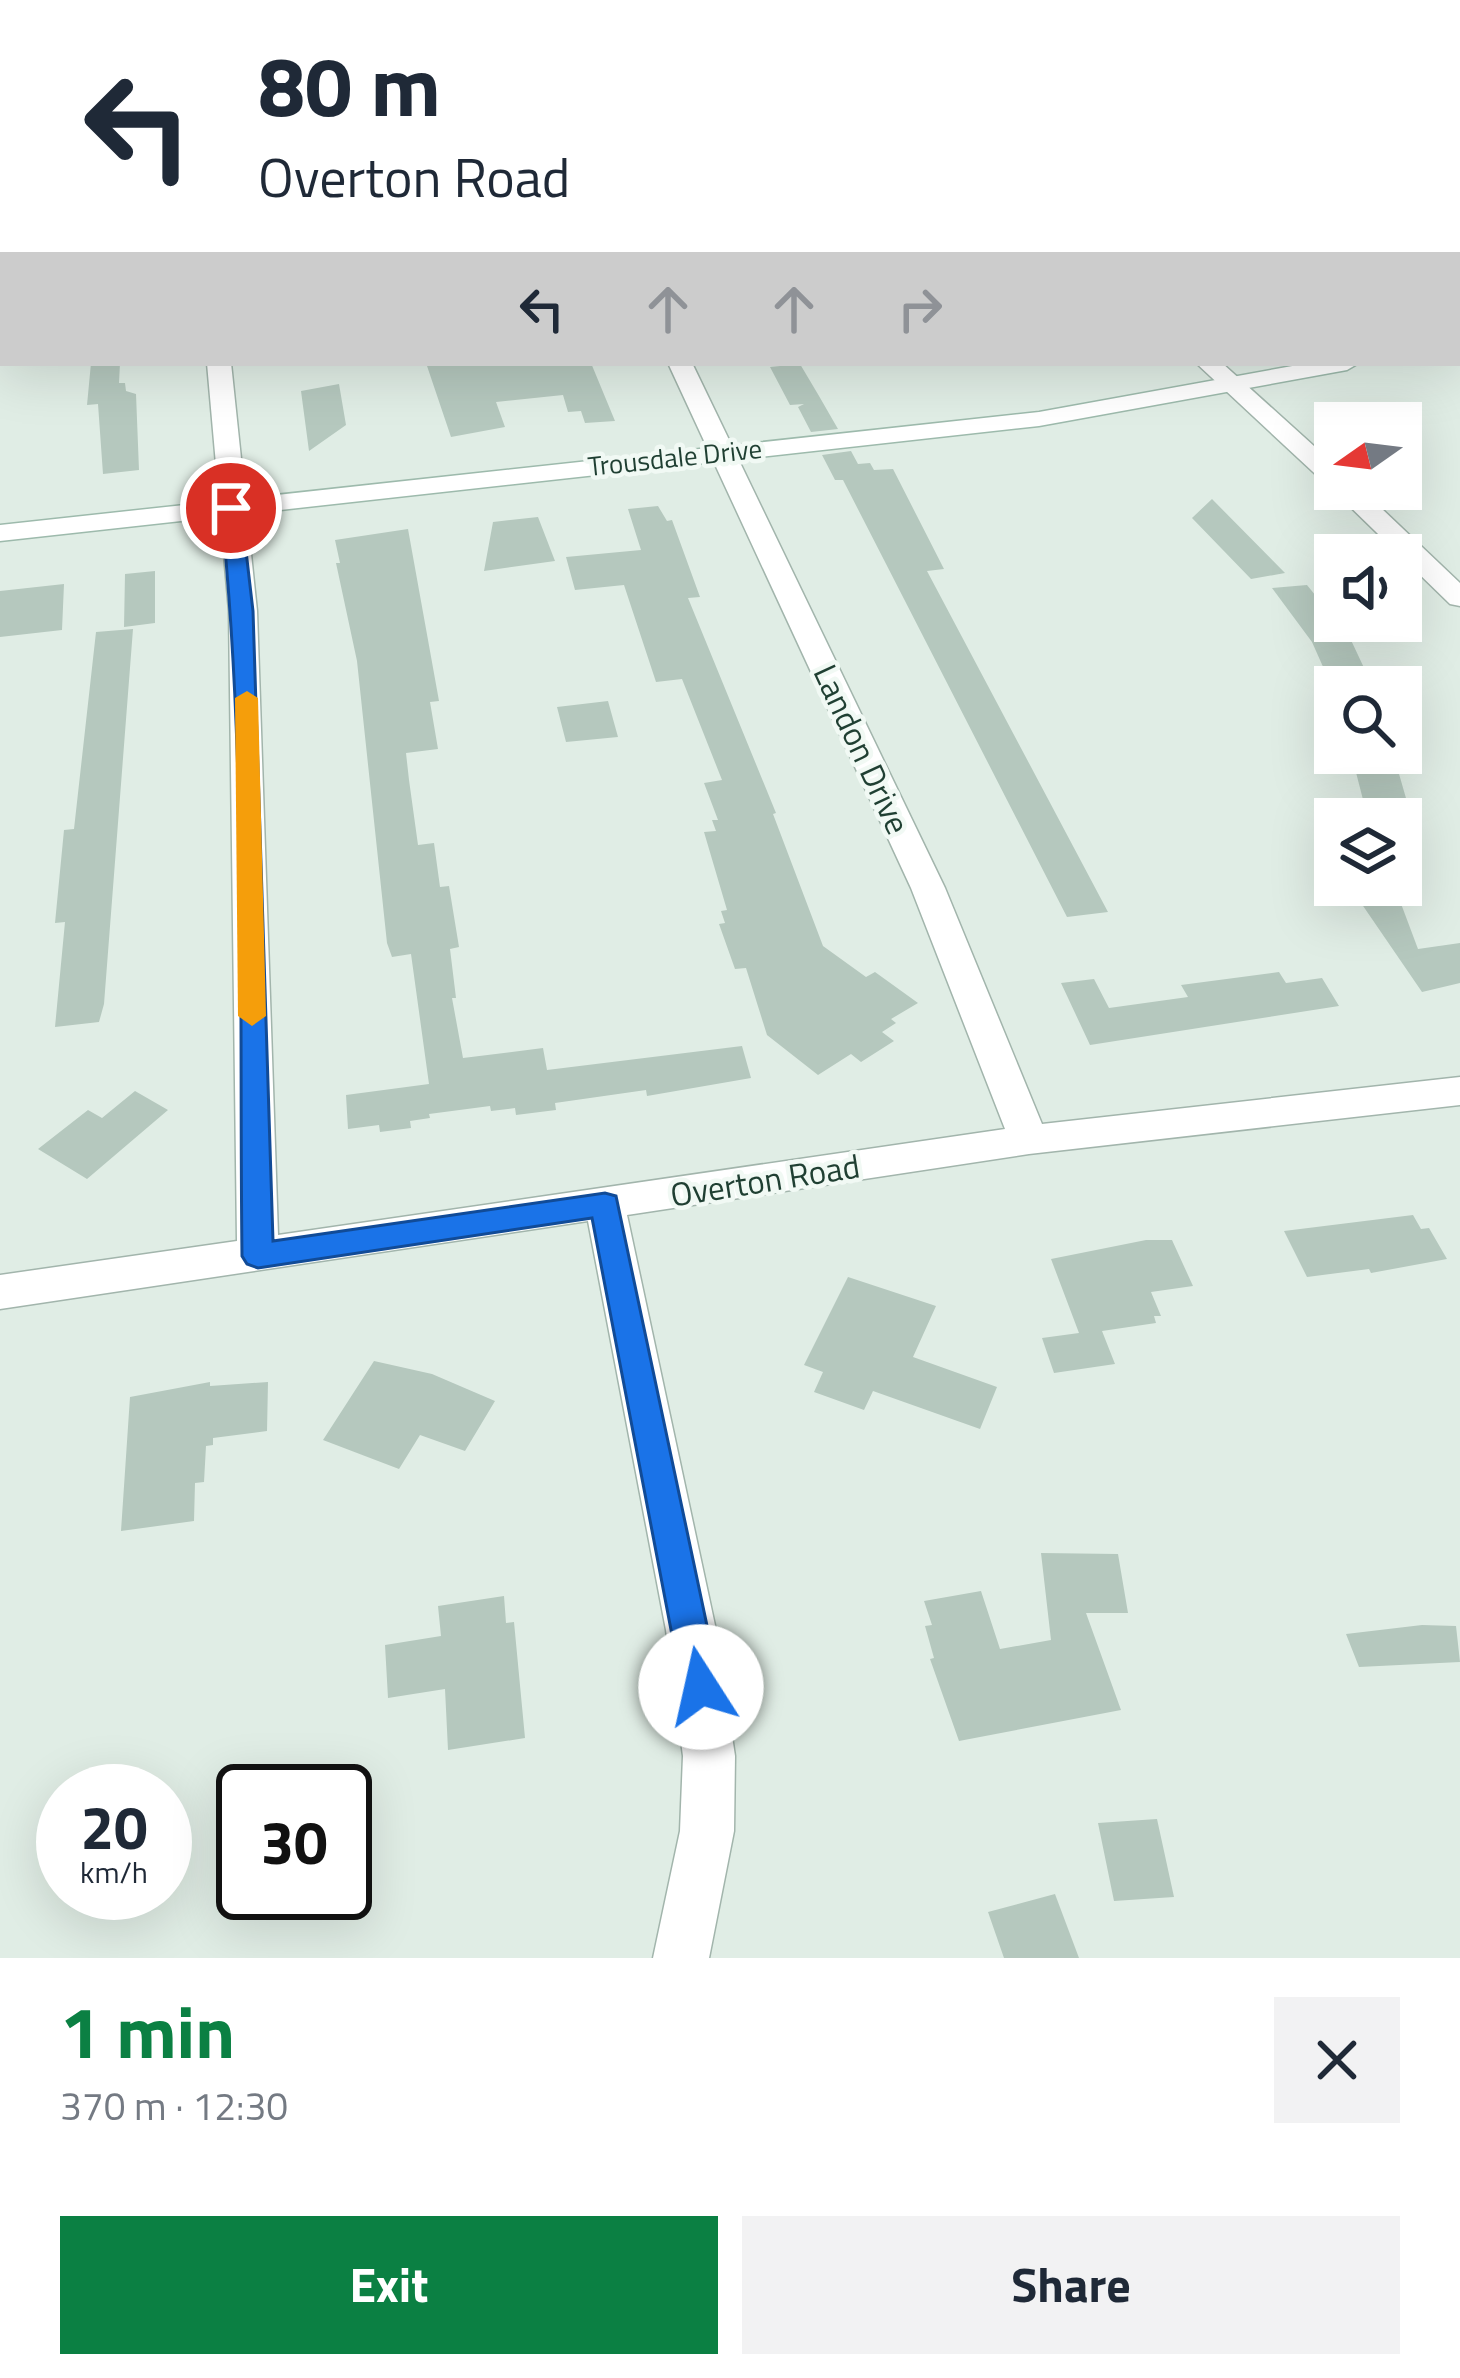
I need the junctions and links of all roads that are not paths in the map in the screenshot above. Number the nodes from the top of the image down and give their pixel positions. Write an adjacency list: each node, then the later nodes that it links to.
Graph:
1 (219, 366): 8 (street)
2 (681, 366): 6 (street, Landon Drive)
3 (1211, 366): 5 (street)
4 (1332, 366): 5 (street, Trousdale Drive)
5 (1232, 386): 6 (street, Trousdale Drive); 7 (street)
6 (719, 452): 8 (street, Trousdale Drive); 13 (street, Landon Drive)
7 (1314, 459)
8 (231, 508): 10 (street, Trousdale Drive); 15 (street)
9 (1368, 510): 11 (street)
10 (0, 533)
11 (1460, 598)
12 (1460, 1091): 13 (street, Overton Road)
13 (1029, 1140): 14 (street, Overton Road)
14 (605, 1204): 15 (street, Overton Road); 17 (street)
15 (258, 1256): 16 (street, Overton Road)
16 (0, 1292)
17 (681, 1958)

